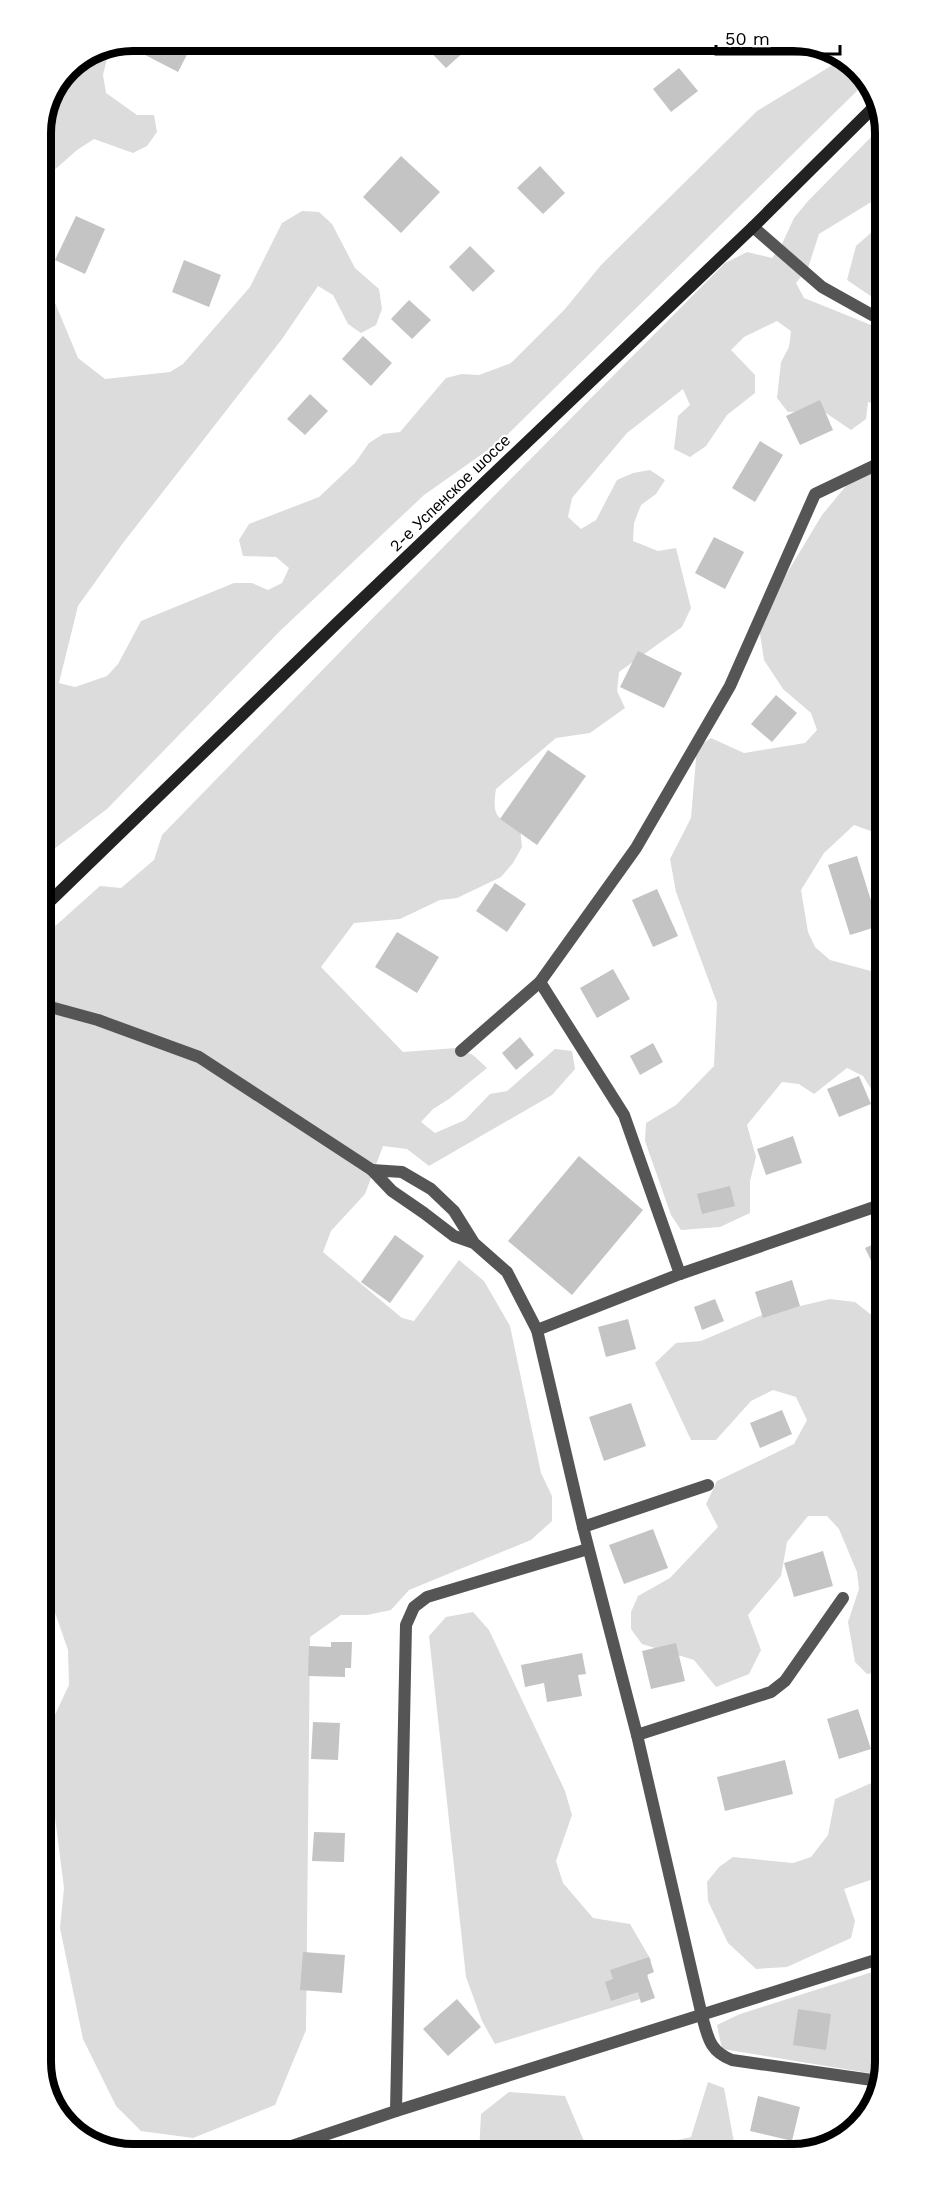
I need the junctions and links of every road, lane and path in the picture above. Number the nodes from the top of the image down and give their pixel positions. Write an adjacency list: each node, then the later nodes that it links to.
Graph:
1 (871, 109): 2 (main road, 2-е Успенское шоссе)
2 (753, 227): 3 (street); 5 (main road, 2-е Успенское шоссе)
3 (875, 317)
4 (875, 465): 6 (street)
5 (51, 900)
6 (540, 982): 8 (street); 12 (street)
7 (51, 1007): 9 (street)
8 (462, 1051)
9 (372, 1170): 11 (street); 11 (street)
10 (875, 1207): 12 (street)
11 (474, 1243): 13 (street)
12 (680, 1274): 13 (street)
13 (537, 1330): 15 (street)
14 (708, 1485): 15 (street)
15 (583, 1527): 16 (street)
16 (588, 1549): 18 (street); 22 (street)
17 (843, 1598): 18 (street)
18 (638, 1735): 20 (street)
19 (875, 1960): 20 (street)
20 (702, 2016): 21 (street); 22 (street)
21 (873, 2080)
22 (396, 2111): 23 (street)
23 (298, 2144)

